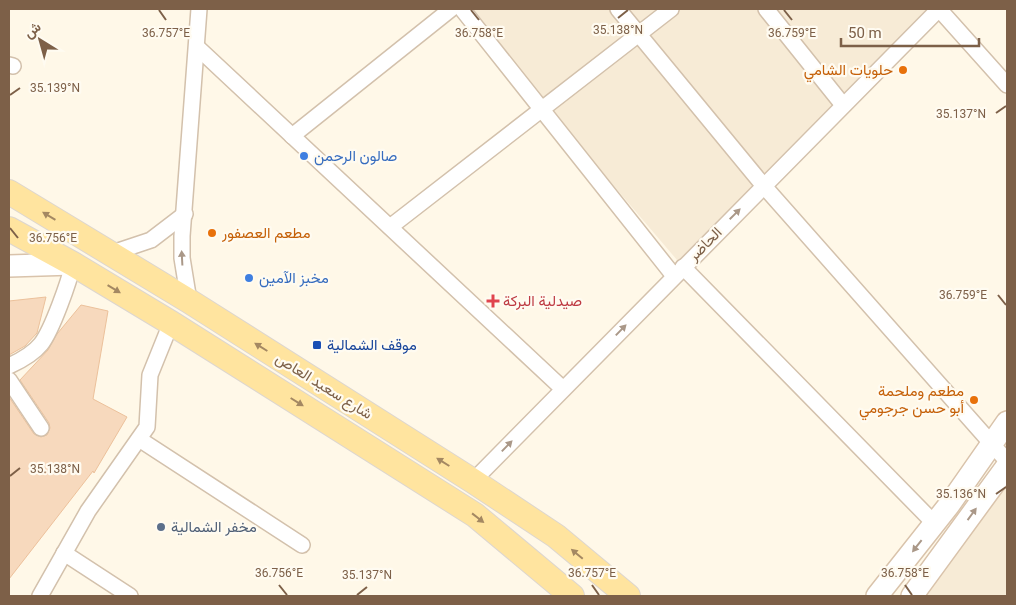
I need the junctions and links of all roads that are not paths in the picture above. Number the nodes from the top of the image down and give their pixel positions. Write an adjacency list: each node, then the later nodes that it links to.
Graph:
1 (199, 9): 9 (street)
2 (451, 9): 13 (street)
3 (462, 9): 12 (street)
4 (618, 9): 8 (street)
5 (671, 9): 8 (street)
6 (766, 9): 11 (street)
7 (939, 9): 10 (street); 11 (street, الحاضر)
8 (639, 34): 12 (street); 14 (street)
9 (197, 47): 13 (street); 16 (street)
10 (1007, 85)
11 (843, 105): 14 (street, الحاضر)
12 (542, 109): 17 (street); 22 (street)
13 (292, 136): 17 (street)
14 (763, 186): 22 (street, الحاضر, one-way to 14); 31 (street)
15 (9, 192): 19 (main road, شارع سعيد العاص, one-way to 15)
16 (184, 214): 19 (street); 23 (street, one-way to 16)
17 (390, 227): 27 (street)
18 (9, 229): 20 (main road)
19 (112, 253): 23 (main road, شارع سعيد العاص)
20 (72, 264): 21 (main road); 24 (main road, one-way to 24); 25 (street)
21 (9, 266)
22 (678, 272): 27 (street, الحاضر, one-way to 22); 35 (street)
23 (189, 301): 34 (main road, شارع سعيد العاص, one-way to 23)
24 (171, 323): 30 (street); 40 (main road, one-way to 40)
25 (9, 366)
26 (9, 380): 29 (street)
27 (563, 389): 34 (street, الحاضر, one-way to 27)
28 (1007, 422): 31 (main road)
29 (41, 428)
30 (139, 439): 36 (street); 37 (street)
31 (992, 444): 32 (street); 35 (main road)
32 (1007, 461)
33 (1007, 466): 43 (main road, one-way to 33)
34 (473, 481): 41 (main road, شارع سعيد العاص, one-way to 34)
35 (935, 524): 42 (main road, one-way to 42)
36 (302, 545)
37 (64, 553): 38 (street); 39 (street)
38 (40, 596)
39 (130, 596)
40 (572, 596)
41 (628, 596)
42 (878, 596)
43 (912, 596)

